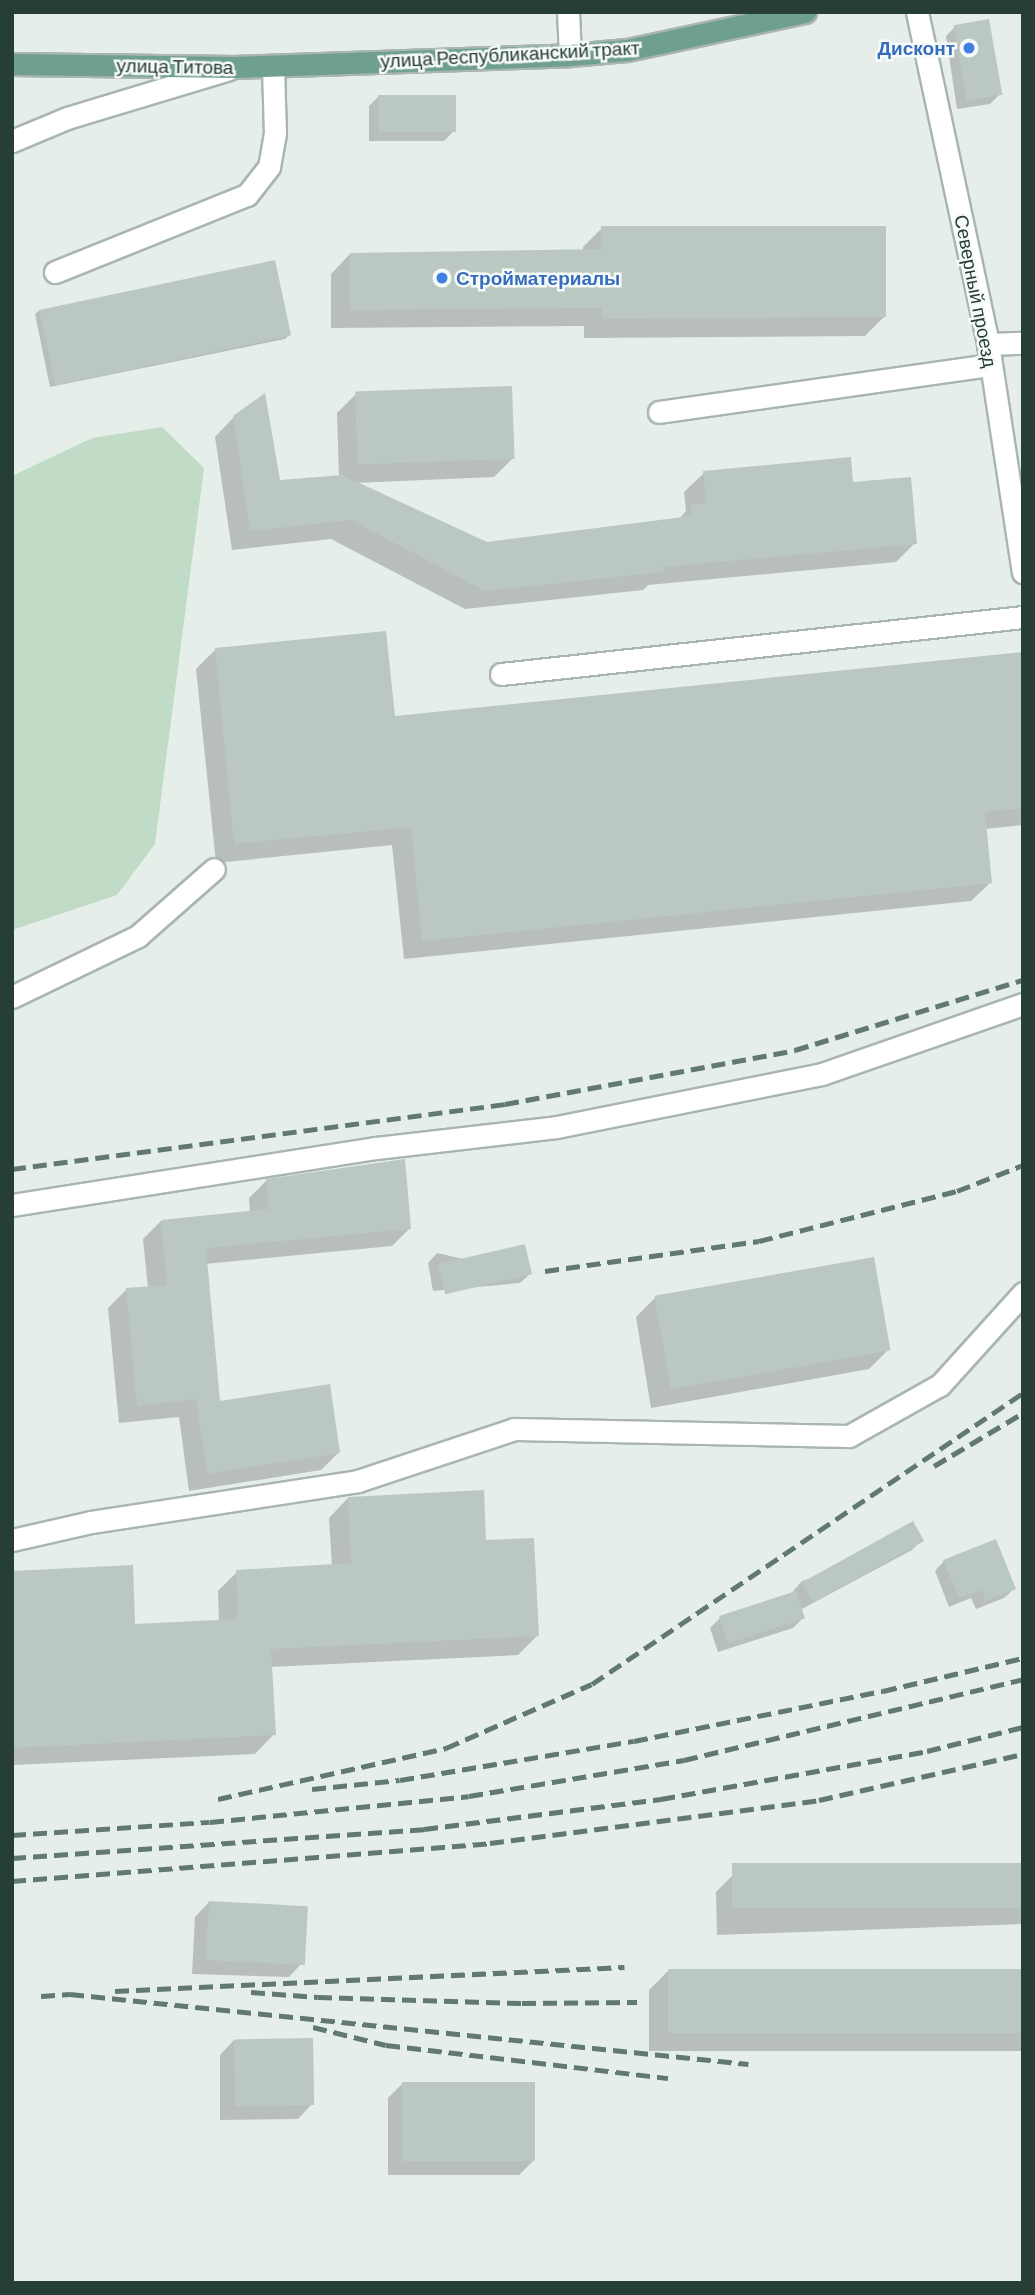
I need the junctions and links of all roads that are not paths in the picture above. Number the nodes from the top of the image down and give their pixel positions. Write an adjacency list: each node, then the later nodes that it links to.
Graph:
1 (568, 12): 4 (street)
2 (806, 12): 4 (main road, улица Республиканский тракт)
3 (917, 12): 12 (street, Северный проезд)
4 (570, 55): 6 (main road, улица Республиканский тракт)
5 (12, 64): 8 (main road, улица Титова)
6 (338, 64): 7 (main road, улица Титова)
7 (273, 66): 8 (main road, улица Титова); 10 (street)
8 (234, 67): 9 (street)
9 (12, 141)
10 (55, 272)
11 (1023, 343): 12 (street)
12 (988, 344): 13 (street, Северный проезд)
13 (991, 365): 14 (street); 15 (street, Северный проезд)
14 (659, 412)
15 (1023, 572)
16 (1023, 617): 17 (street)
17 (501, 674)
18 (214, 869): 19 (street)
19 (12, 997)
20 (1023, 1004): 21 (street)
21 (12, 1205)
22 (1023, 1293): 23 (street)
23 (12, 1540)

